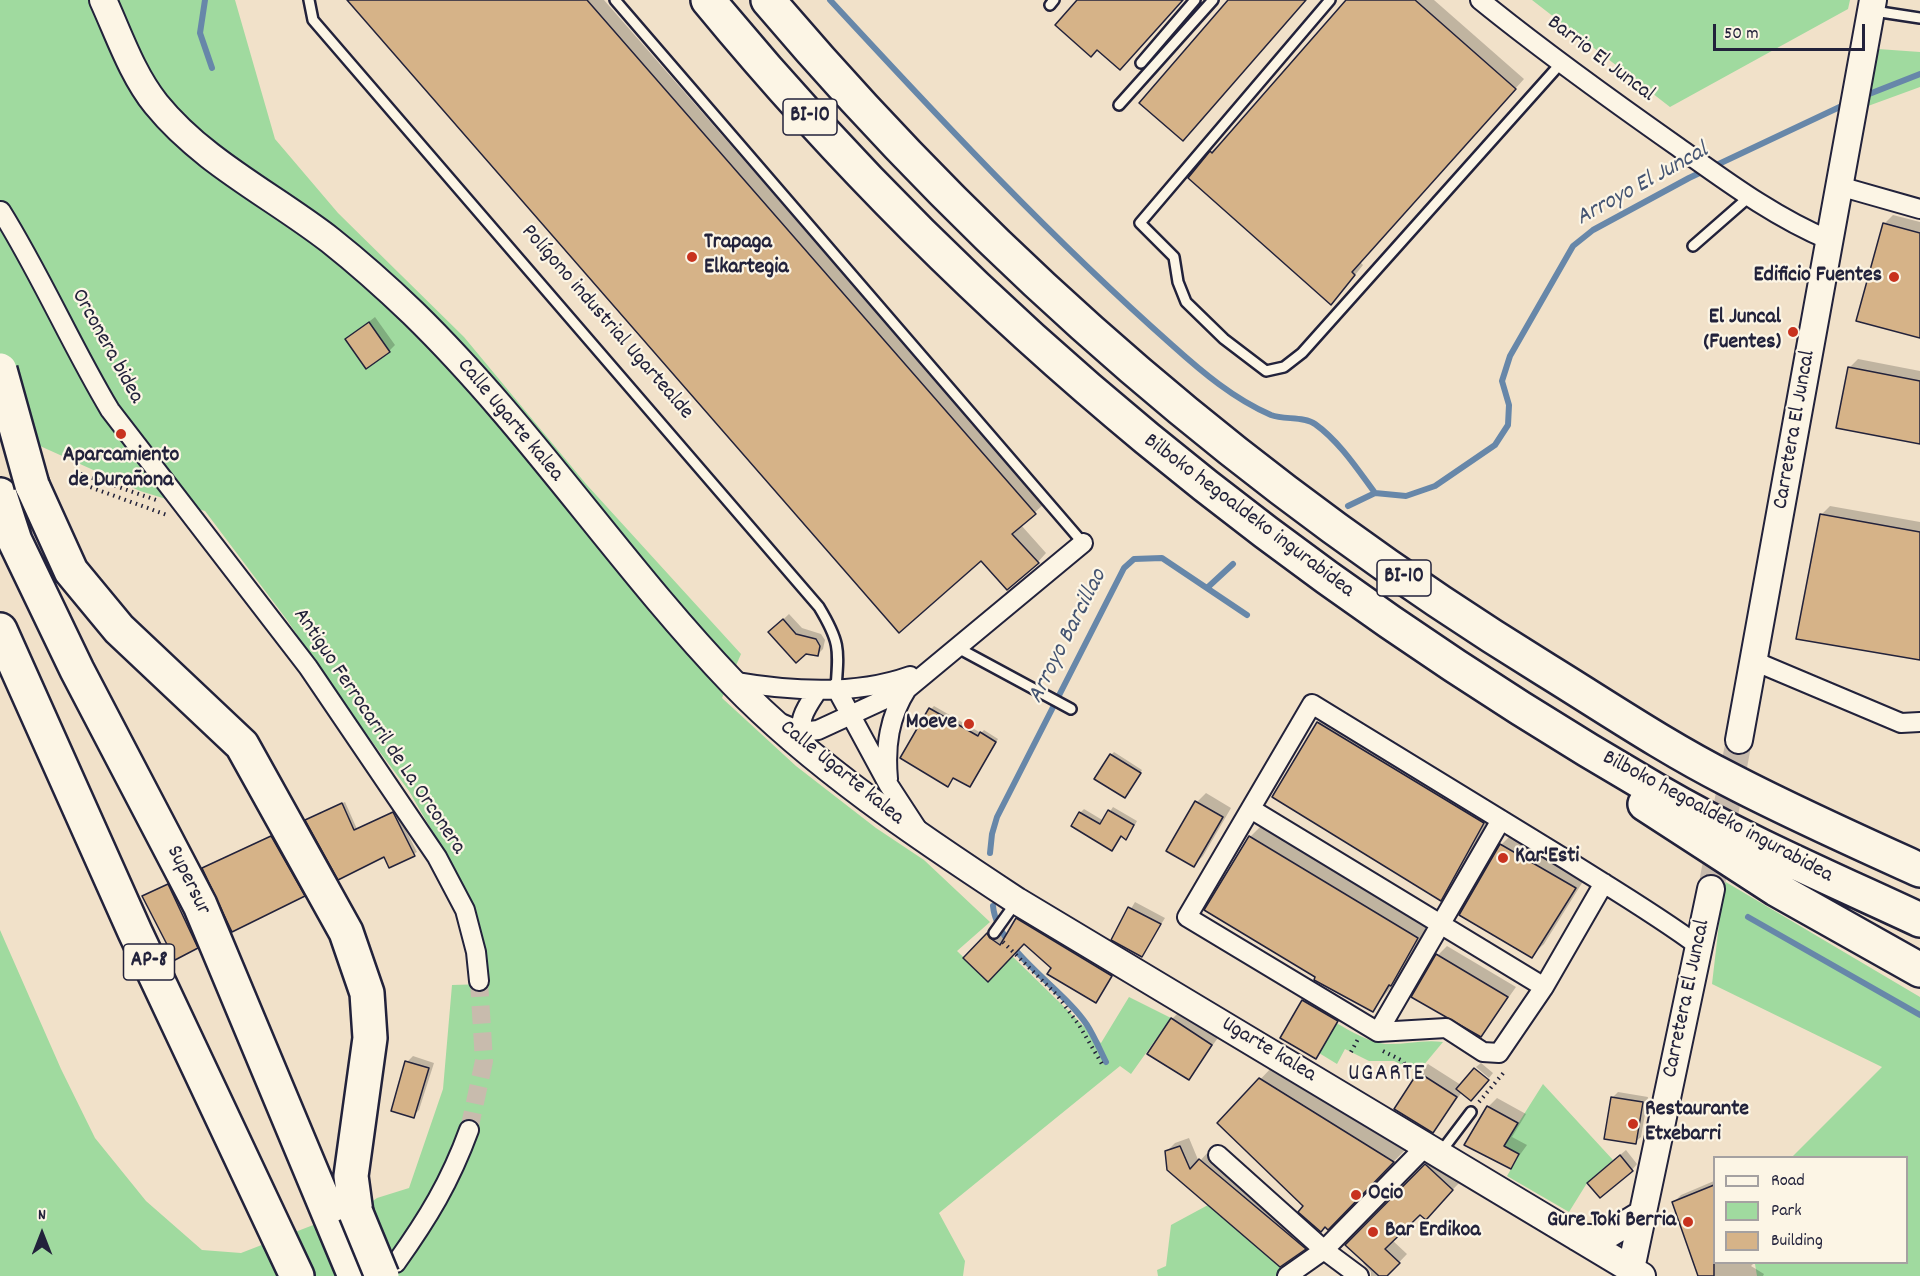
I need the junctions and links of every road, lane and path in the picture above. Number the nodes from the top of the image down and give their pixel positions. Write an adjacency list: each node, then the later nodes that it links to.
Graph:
1 (103, 0): 31 (street, Calle Ugarte kalea)
2 (309, 0): 32 (lane, Polígono industrial Ugartealde)
3 (615, 0): 26 (lane)
4 (708, 0): 36 (highway, Bilboko hegoaldeko ingurabidea / BI-10)
5 (768, 0): 47 (highway, Bilboko hegoaldeko ingurabidea / BI-10)
6 (1195, 0): 13 (lane)
7 (1213, 0): 14 (lane)
8 (1330, 0): 12 (lane)
9 (1480, 0): 12 (street, Barrio El Juncal)
10 (1872, 5): 11 (lane); 15 (street, Carretera El Juncal)
11 (1920, 18)
12 (1562, 62): 16 (street, Barrio El Juncal)
13 (1141, 63)
14 (1119, 105)
15 (1839, 186): 17 (street); 19 (street, Carretera El Juncal)
16 (1749, 197): 19 (street, Barrio El Juncal); 20 (lane)
17 (1920, 209)
18 (1, 211): 25 (street, Orconera bidea)
19 (1829, 240): 29 (street, Carretera El Juncal)
20 (1693, 246)
21 (0, 370): 66 (highway, bridge)
22 (75, 472): 25 (path)
23 (68, 479): 25 (path)
24 (0, 495): 66 (highway, Supersur)
25 (196, 520): 56 (street, Antiguo Ferrocarril de La Orconera)
26 (1083, 543): 28 (street)
27 (0, 630): 69 (highway, AP-8)
28 (958, 648): 30 (street); 37 (lane)
29 (1754, 661): 39 (street); 41 (street, Carretera El Juncal)
30 (934, 668): 32 (street); 33 (street)
31 (731, 681): 34 (street); 35 (street, Calle Ugarte kalea)
32 (836, 688): 34 (street); 38 (street)
33 (907, 689): 38 (street); 43 (street)
34 (818, 690): 40 (street)
35 (750, 700): 40 (street); 42 (street, Calle Ugarte kalea)
36 (1522, 709): 51 (highway, Bilboko hegoaldeko ingurabidea / BI-10); 55 (highway)
37 (1071, 710)
38 (852, 714): 40 (street); 43 (street)
39 (1920, 722)
40 (802, 732): 42 (street)
41 (1739, 740)
42 (849, 783): 46 (street, Calle Ugarte kalea)
43 (888, 784): 46 (street)
44 (1251, 809): 45 (street); 52 (street); 58 (street)
45 (1501, 820): 48 (street); 52 (street)
46 (926, 841): 50 (street, Ugarte kalea)
47 (1920, 870)
48 (1604, 883): 54 (street); 57 (street)
49 (1711, 889): 54 (street, Carretera El Juncal)
50 (1010, 910): 53 (lane); 63 (street, Ugarte kalea)
51 (1920, 920)
52 (1441, 925): 57 (street); 58 (street)
53 (994, 933): 59 (path)
54 (1700, 947): 65 (street, Carretera El Juncal)
55 (1920, 970)
56 (479, 981)
57 (1544, 987): 58 (street)
58 (1378, 1032)
59 (1102, 1064)
60 (1500, 1078): 61 (path)
61 (1471, 1112): 63 (lane)
62 (469, 1130): 70 (street)
63 (1432, 1151): 67 (street, Ugarte kalea); 68 (street)
64 (1218, 1155): 68 (street)
65 (1642, 1214): 67 (street); 71 (street, Carretera El Juncal)
66 (345, 1219): 70 (highway, bridge); 72 (highway, Supersur)
67 (1577, 1237): 71 (street, Ugarte kalea)
68 (1324, 1250): 73 (street); 74 (street)
69 (292, 1263)
70 (389, 1269)
71 (1636, 1273)
72 (355, 1276)
73 (1287, 1276)
74 (1359, 1276)

